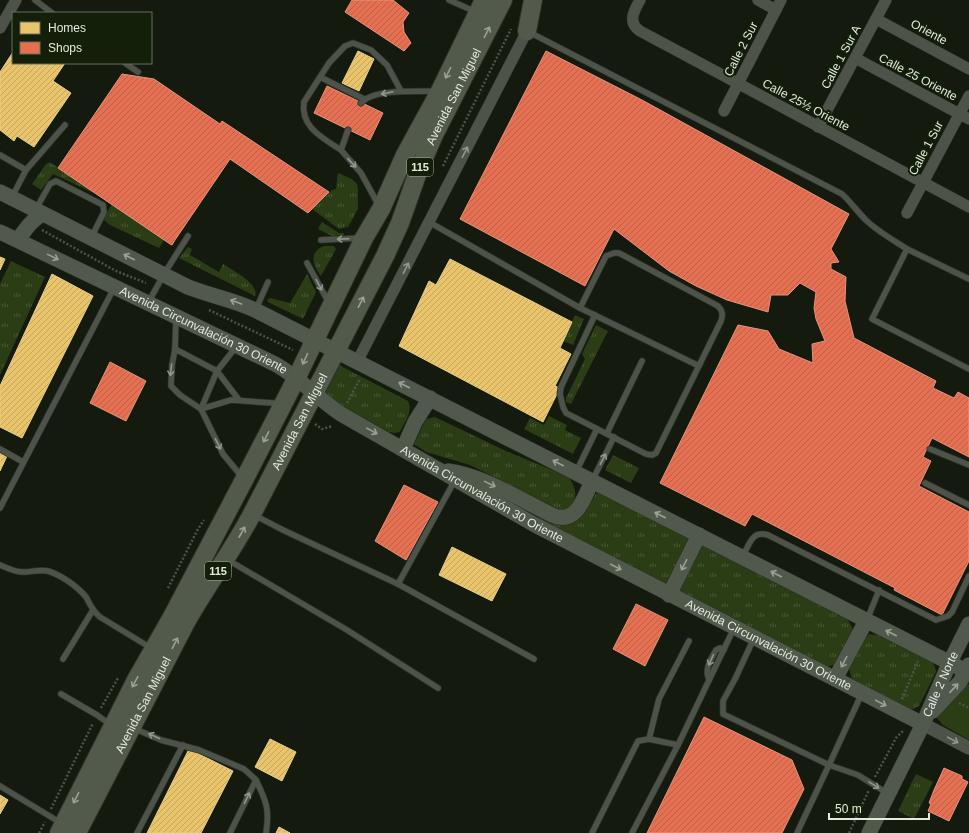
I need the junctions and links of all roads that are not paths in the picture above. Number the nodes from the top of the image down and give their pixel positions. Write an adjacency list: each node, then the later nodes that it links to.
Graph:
1 (16, 0): 12 (street)
2 (35, 0): 11 (lane)
3 (449, 0): 10 (lane)
4 (503, 0): 61 (highway, Avenida San Miguel / 115, one-way to 4)
5 (533, 0): 15 (highway)
6 (640, 0): 21 (street, Calle 25½ Oriente)
7 (758, 0): 9 (street)
8 (886, 0): 13 (street, Calle 1 Sur A)
9 (779, 5): 21 (street, Calle 2 Sur)
10 (480, 6): 23 (highway, Avenida San Miguel / 115, one-way to 23)
11 (51, 12)
12 (4, 13): 14 (street)
13 (876, 19): 16 (street, Calle 1 Sur A); 18 (street, Oriente)
14 (0, 28)
15 (527, 31): 39 (street, one-way to 15); 46 (lane)
16 (855, 58): 26 (street, Calle 25 Oriente); 28 (street, Calle 1 Sur A)
17 (126, 64): 19 (lane)
18 (969, 69)
19 (138, 72)
20 (320, 77): 22 (lane, one-way to 20); 22 (lane); 30 (lane)
21 (738, 84): 25 (street, Calle 2 Sur); 28 (street, Calle 25½ Oriente)
22 (401, 91): 23 (lane)
23 (440, 91): 36 (highway, Avenida San Miguel / 115)
24 (969, 96): 26 (street, Calle 1 Sur)
25 (724, 111)
26 (964, 117): 33 (street, Calle 1 Sur)
27 (65, 125): 32 (lane)
28 (818, 127): 33 (street, Calle 25½ Oriente)
29 (348, 130): 30 (lane)
30 (341, 150): 36 (lane, one-way to 36)
31 (0, 155): 32 (lane)
32 (26, 170): 34 (lane)
33 (923, 183): 35 (street, Calle 25½ Oriente); 38 (street, Calle 1 Sur)
34 (6, 195): 37 (main road)
35 (969, 208)
36 (381, 209): 43 (highway, Avenida San Miguel / 115)
37 (39, 212): 42 (main road); 42 (lane); 44 (main road)
38 (907, 213)
39 (429, 222): 54 (lane); 63 (street, one-way to 39)
40 (0, 232): 44 (main road, Avenida Circunvalación 30 Oriente)
41 (188, 236): 48 (lane)
42 (91, 238): 48 (main road, one-way to 42)
43 (364, 238): 45 (lane, one-way to 45); 53 (highway, Avenida San Miguel / 115)
44 (18, 240): 51 (main road, Avenida Circunvalación 30 Oriente, one-way to 51)
45 (321, 240)
46 (907, 249): 49 (lane); 65 (lane)
47 (307, 263): 53 (lane, one-way to 53)
48 (164, 274): 52 (lane); 55 (main road, one-way to 48)
49 (969, 279)
50 (268, 282): 55 (lane)
51 (115, 287): 52 (main road, Avenida Circunvalación 30 Oriente); 79 (lane)
52 (148, 303): 57 (main road, Avenida Circunvalación 30 Oriente)
53 (331, 307): 58 (highway, Avenida San Miguel / 115)
54 (580, 308): 56 (lane); 64 (lane)
55 (255, 310): 58 (main road)
56 (596, 316): 64 (lane); 73 (lane)
57 (176, 317): 59 (main road, Avenida Circunvalación 30 Oriente); 60 (lane)
58 (314, 340): 61 (main road); 67 (highway, Avenida San Miguel / 115, one-way to 67)
59 (236, 346): 66 (lane); 67 (main road, Avenida Circunvalación 30 Oriente)
60 (175, 349): 66 (lane); 72 (lane, one-way to 72)
61 (336, 351): 63 (main road); 68 (highway, Avenida San Miguel / 115)
62 (642, 361): 74 (lane)
63 (358, 362): 69 (main road, one-way to 63)
64 (699, 366): 75 (lane)
65 (969, 369)
66 (217, 372): 70 (lane); 72 (lane)
67 (296, 379): 68 (main road, Avenida Circunvalación 30 Oriente); 71 (highway, Avenida San Miguel / 115)
68 (314, 394): 77 (main road, Avenida Circunvalación 30 Oriente, one-way to 77); 89 (highway, Avenida San Miguel / 115)
69 (430, 398): 77 (main road); 82 (main road, one-way to 69)
70 (239, 400): 71 (lane); 72 (lane)
71 (282, 407): 83 (highway, Avenida San Miguel / 115, one-way to 83)
72 (201, 409): 83 (lane, one-way to 83)
73 (597, 429): 74 (lane); 82 (lane)
74 (607, 433): 75 (lane)
75 (614, 437): 85 (lane, one-way to 75)
76 (0, 449): 79 (lane)
77 (403, 449): 81 (main road, Avenida Circunvalación 30 Oriente)
78 (930, 449): 80 (lane)
79 (23, 462): 88 (lane)
80 (969, 465)
81 (439, 470): 84 (main road, Avenida Circunvalación 30 Oriente); 85 (main road, one-way to 85)
82 (576, 473): 85 (main road)
83 (244, 480): 104 (highway, Avenida San Miguel / 115)
84 (455, 480): 95 (lane); 97 (main road, Avenida Circunvalación 30 Oriente, one-way to 97)
85 (592, 481): 90 (main road, one-way to 85)
86 (925, 483): 87 (lane)
87 (969, 505)
88 (0, 508)
89 (252, 514): 92 (highway, Avenida San Miguel / 115, one-way to 89); 95 (lane)
90 (699, 535): 91 (main road); 97 (main road, one-way to 97)
91 (742, 557): 96 (lane); 99 (main road, one-way to 91)
92 (226, 558): 110 (lane); 115 (highway, Avenida San Miguel / 115, one-way to 92)
93 (0, 564): 98 (lane)
94 (969, 576): 96 (lane)
95 (398, 584): 106 (lane)
96 (879, 590): 99 (lane)
97 (669, 595): 101 (main road, Avenida Circunvalación 30 Oriente)
98 (93, 610): 104 (lane); 105 (lane)
99 (866, 620): 107 (main road, one-way to 99); 109 (main road, one-way to 109)
100 (969, 624): 107 (main road, Calle 2 Norte)
101 (734, 628): 102 (main road, Avenida Circunvalación 30 Oriente); 118 (lane)
102 (754, 638): 109 (main road, Avenida Circunvalación 30 Oriente); 120 (lane)
103 (689, 641): 116 (lane)
104 (153, 650): 114 (highway, Avenida San Miguel / 115, one-way to 114)
105 (63, 659)
106 (534, 659)
107 (949, 664): 108 (main road); 113 (main road, Calle 2 Norte)
108 (968, 670): 113 (main road, Calle 2 Norte, one-way to 108)
109 (835, 679): 111 (main road, Avenida Circunvalación 30 Oriente)
110 (438, 688)
111 (862, 693): 113 (main road, Avenida Circunvalación 30 Oriente, one-way to 113); 120 (lane)
112 (61, 694): 114 (lane)
113 (923, 724): 119 (street, Avenida Circunvalación 30 Oriente, one-way to 119); 123 (main road, Calle 2 Norte)
114 (113, 727): 124 (highway, Avenida San Miguel / 115, one-way to 124)
115 (132, 728): 117 (lane, one-way to 115); 124 (highway, Avenida San Miguel / 115)
116 (649, 739): 118 (lane); 128 (lane)
117 (183, 745): 121 (lane); 125 (lane)
118 (678, 745): 129 (lane)
119 (969, 748)
120 (829, 764): 123 (lane, one-way to 123); 130 (lane)
121 (256, 780): 126 (lane, one-way to 121); 127 (lane)
122 (0, 786): 124 (lane)
123 (889, 794): 131 (main road, Calle 2 Norte)
124 (66, 830)
125 (137, 833)
126 (230, 833)
127 (266, 833)
128 (592, 833)
129 (632, 833)
130 (797, 833)
131 (869, 833)

